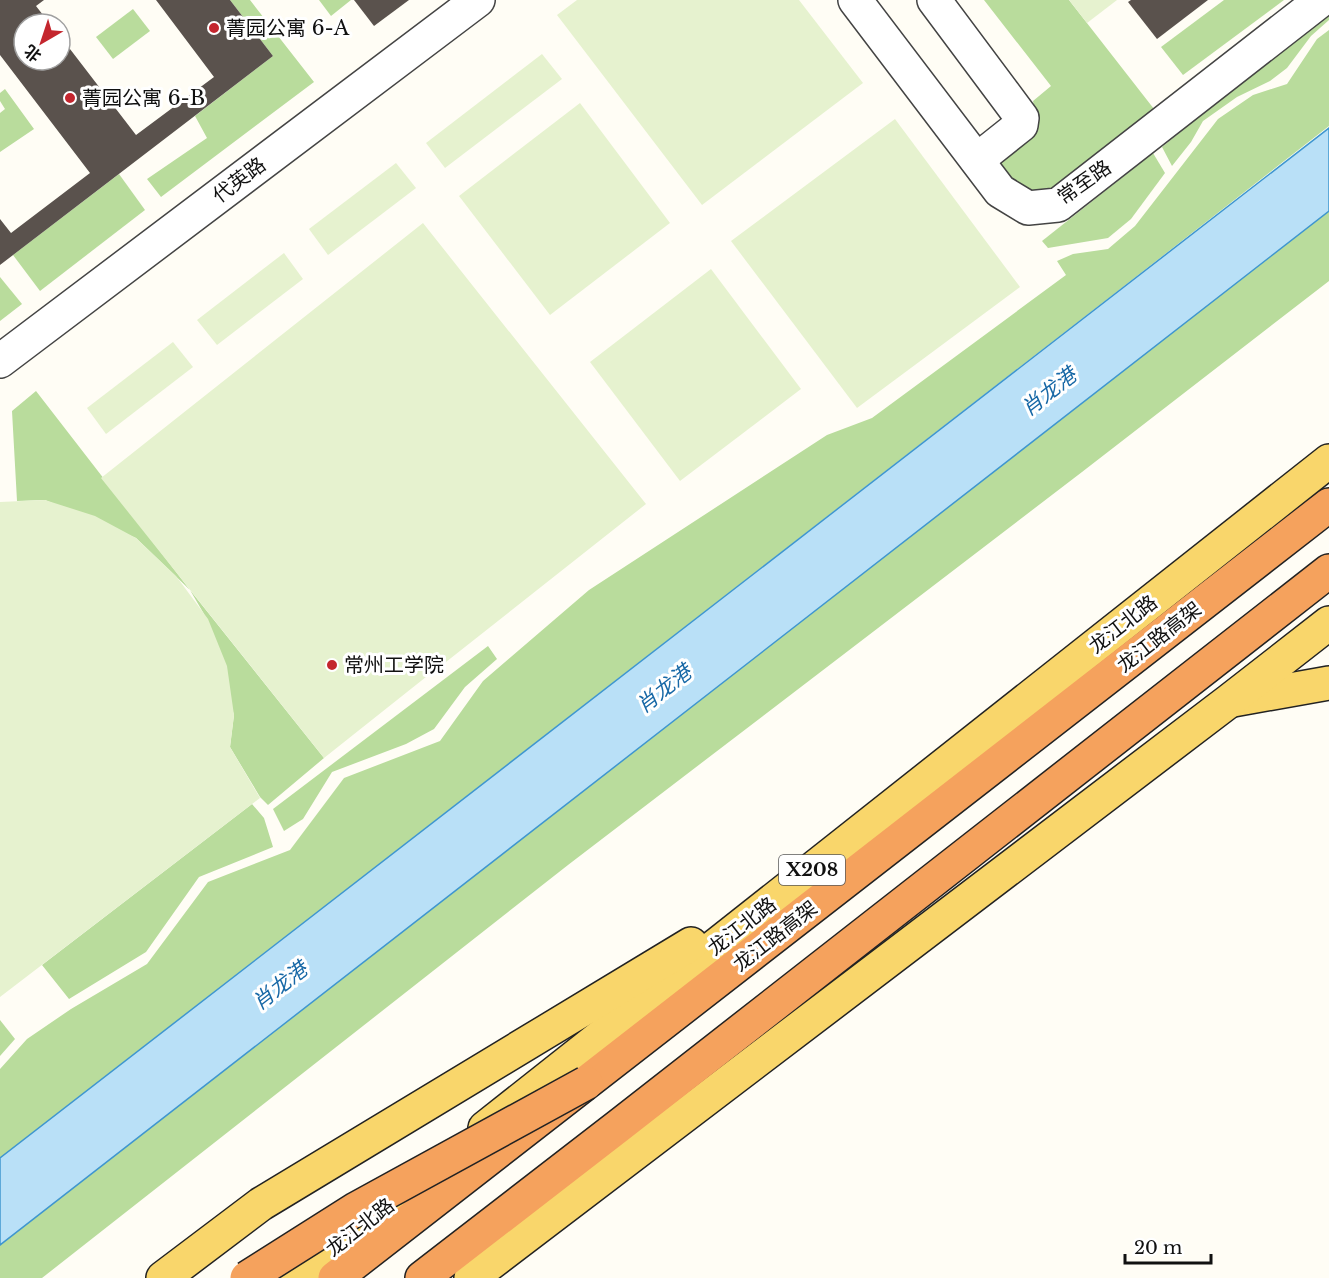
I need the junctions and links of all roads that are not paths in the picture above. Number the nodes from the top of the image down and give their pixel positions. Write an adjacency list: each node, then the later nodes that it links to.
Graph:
1 (478, 0): 6 (lane, 代英路)
2 (855, 0): 5 (lane, 常至路)
3 (934, 0): 5 (lane)
4 (1321, 0): 5 (lane, 常至路)
5 (976, 159)
6 (0, 361)
7 (1329, 461): 13 (main road, 龙江北路 / X208)
8 (1329, 505): 14 (highway, 龙江路高架)
9 (1329, 571): 19 (highway)
10 (1329, 623): 12 (main road)
11 (1329, 683): 12 (main road)
12 (1228, 701): 20 (main road)
13 (811, 871): 15 (main road); 17 (main road, 龙江北路 / X208)
14 (586, 1083): 16 (highway, bridge); 18 (highway, 龙江路高架, bridge)
15 (164, 1278)
16 (247, 1278)
17 (296, 1278)
18 (335, 1278)
19 (422, 1278)
20 (471, 1278)

